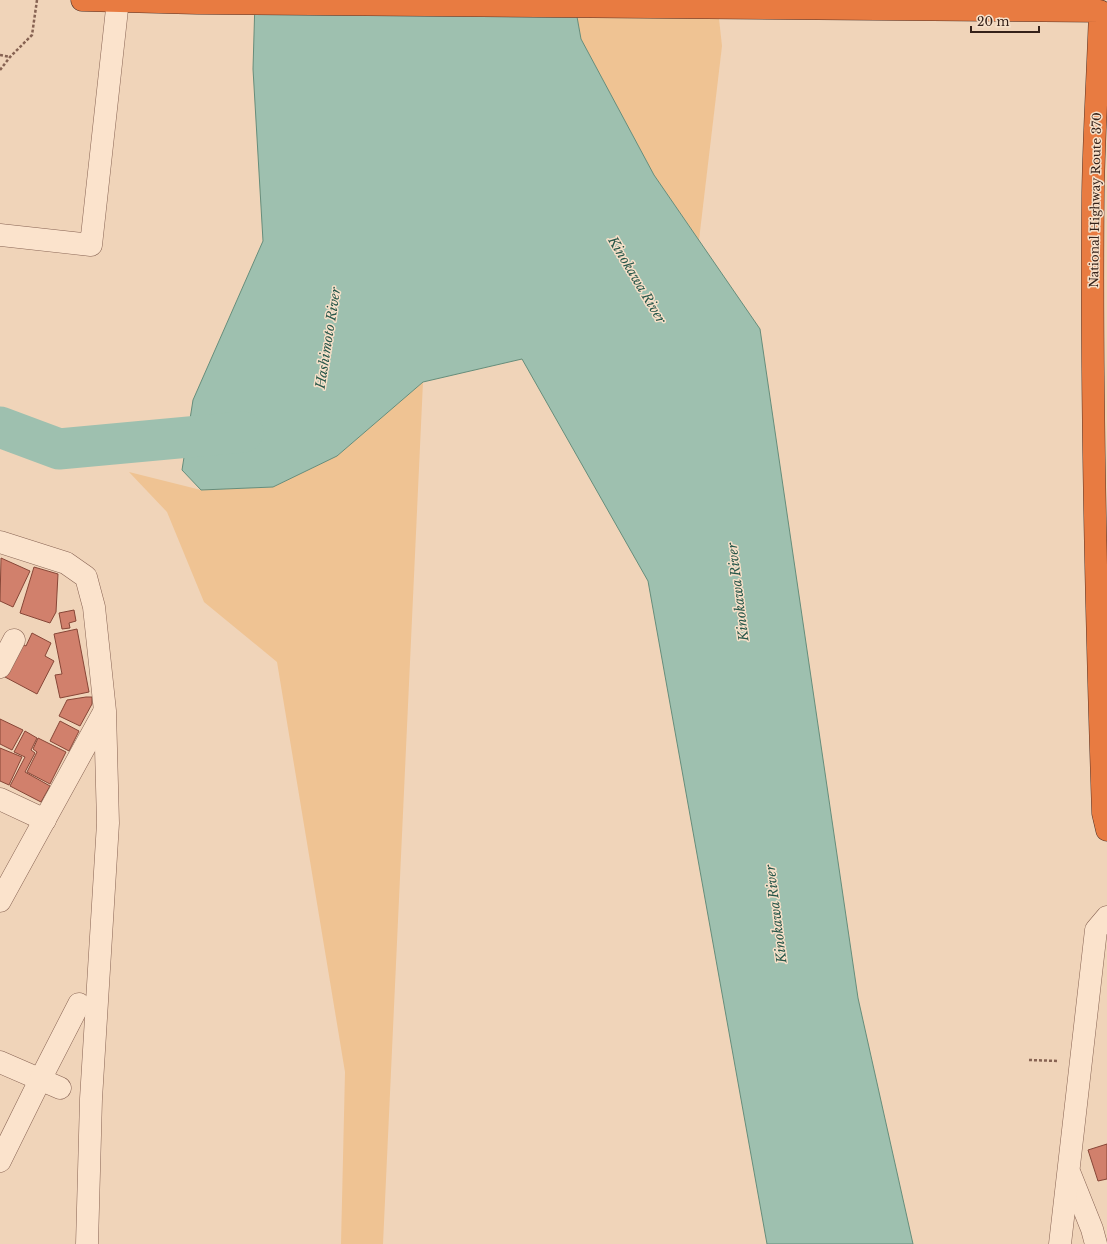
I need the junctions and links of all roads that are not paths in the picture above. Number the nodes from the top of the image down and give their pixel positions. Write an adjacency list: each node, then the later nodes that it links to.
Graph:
1 (82, 0): 2 (highway, National Highway Route 370)
2 (118, 0): 3 (highway, National Highway Route 370); 4 (street)
3 (1103, 11): 5 (highway, National Highway Route 370)
4 (0, 236)
5 (1100, 382): 7 (highway, National Highway Route 370)
6 (0, 542): 10 (street)
7 (1101, 566): 13 (highway, National Highway Route 370)
8 (14, 640): 9 (street)
9 (0, 667)
10 (105, 711): 12 (street); 22 (street)
11 (0, 799): 12 (street)
12 (45, 820): 14 (street)
13 (1107, 830)
14 (0, 901)
15 (1107, 917): 21 (street)
16 (79, 1004): 18 (street)
17 (0, 1062): 18 (street)
18 (40, 1080): 19 (street); 20 (street)
19 (60, 1088)
20 (0, 1161)
21 (1069, 1173): 23 (street); 24 (street)
22 (87, 1244)
23 (1060, 1244)
24 (1096, 1244)

